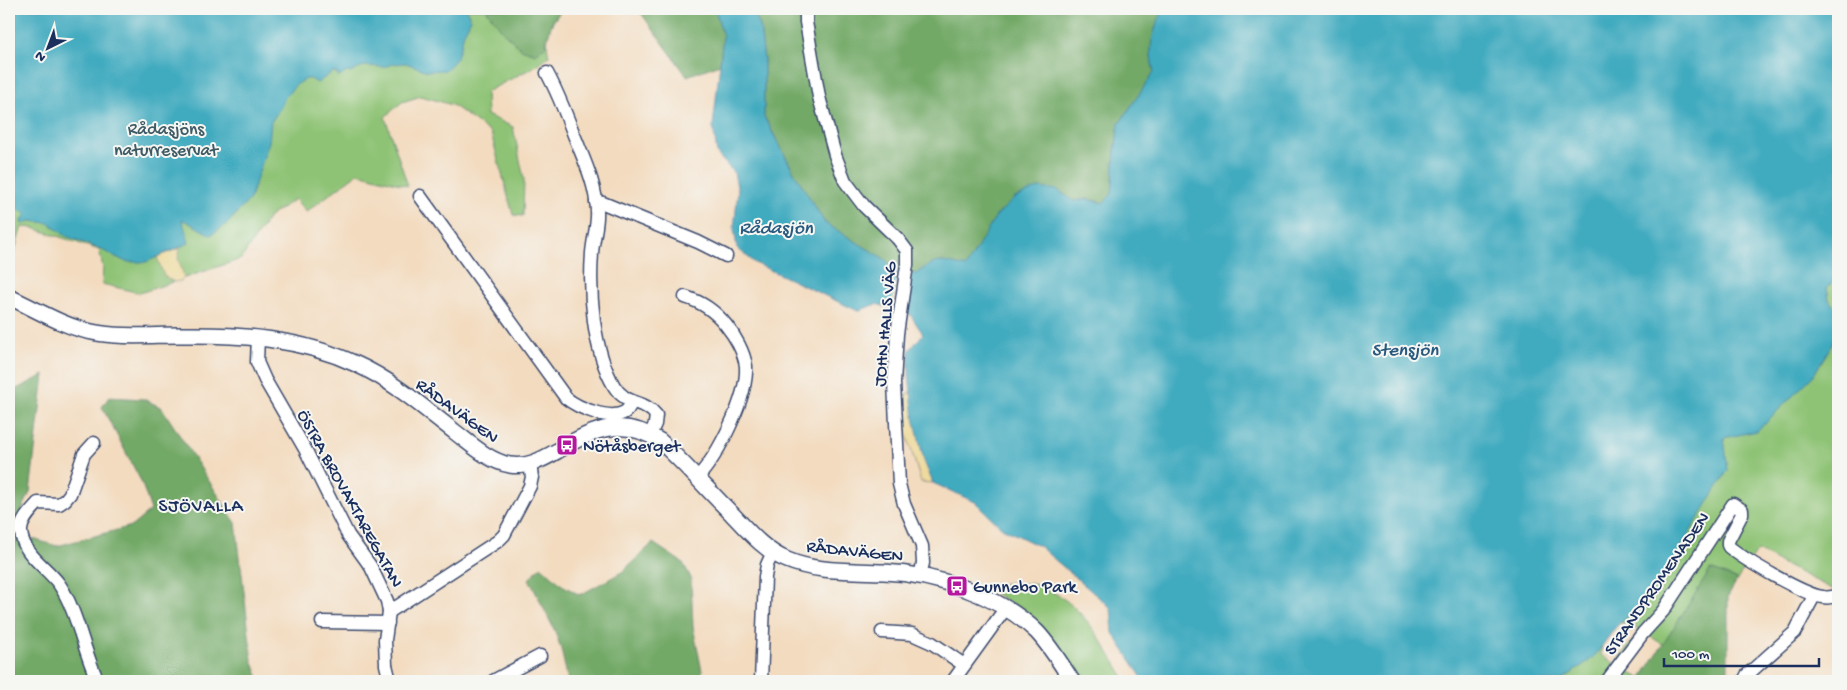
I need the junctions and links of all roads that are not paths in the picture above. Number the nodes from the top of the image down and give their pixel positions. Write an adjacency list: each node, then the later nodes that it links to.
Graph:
1 (806, 9): 15 (street, JOHN HALLS VÄG)
2 (547, 72): 4 (street)
3 (420, 196): 9 (street)
4 (596, 202): 5 (street); 9 (street)
5 (726, 256)
6 (9, 297): 8 (street, RÅDAVÄGEN)
7 (685, 297): 13 (street)
8 (258, 337): 12 (street, RÅDAVÄGEN); 19 (street, ÖSTRA BROVAKTAREGATAN)
9 (632, 402): 10 (street)
10 (650, 435): 12 (street, RÅDAVÄGEN); 13 (street, RÅDAVÄGEN)
11 (94, 443): 24 (street)
12 (530, 465): 19 (street)
13 (697, 478): 14 (street, RÅDAVÄGEN)
14 (772, 552): 15 (street, RÅDAVÄGEN); 27 (street)
15 (920, 576): 18 (street, RÅDAVÄGEN)
16 (1838, 595): 17 (street)
17 (1814, 596): 30 (street, STRANDPROMENADEN); 31 (street)
18 (1005, 609): 23 (street); 29 (street, RÅDAVÄGEN)
19 (388, 617): 20 (street); 25 (street, ÖSTRA BROVAKTAREGATAN)
20 (322, 622)
21 (882, 632): 23 (street)
22 (540, 656): 26 (street)
23 (964, 665): 28 (street)
24 (98, 681)
25 (390, 681)
26 (493, 681)
27 (760, 681)
28 (953, 681)
29 (1072, 681)
30 (1606, 681)
31 (1744, 681)

